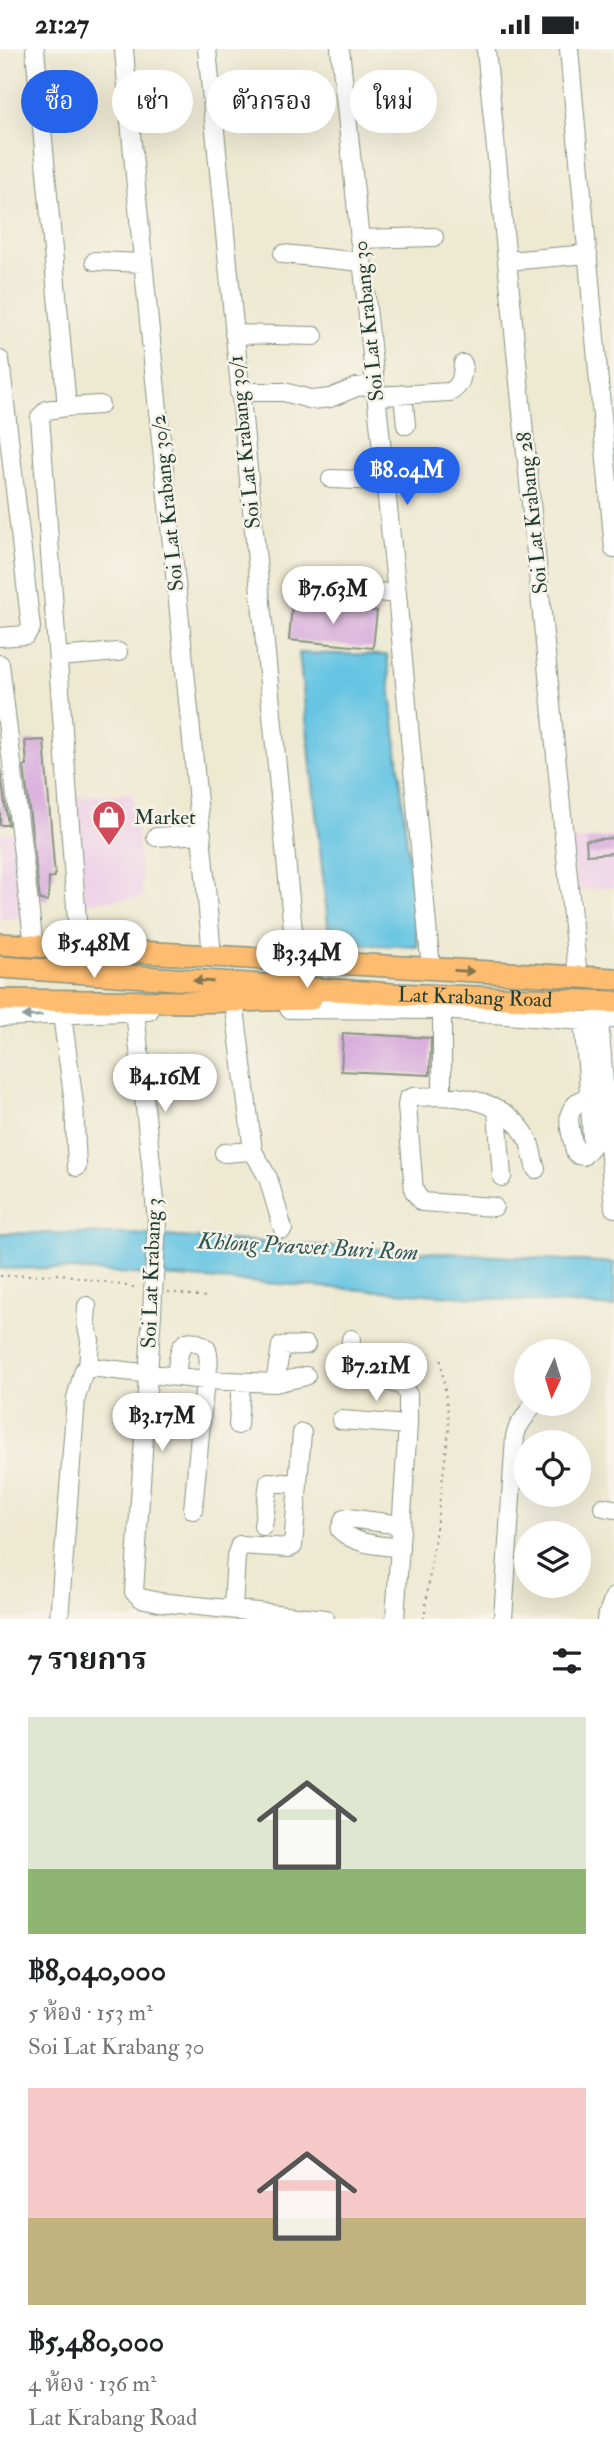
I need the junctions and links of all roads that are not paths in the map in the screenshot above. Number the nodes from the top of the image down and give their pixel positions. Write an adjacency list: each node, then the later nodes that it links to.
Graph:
1 (34, 49): 23 (street)
2 (124, 49): 14 (street, Soi Lat Krabang 30/2)
3 (207, 49): 15 (street, Soi Lat Krabang 30/1)
4 (340, 49): 8 (street, Soi Lat Krabang 30)
5 (486, 49): 12 (street, Soi Lat Krabang 28)
6 (569, 49): 10 (street)
7 (434, 237): 8 (street)
8 (359, 239): 13 (street, Soi Lat Krabang 30)
9 (283, 254): 13 (street)
10 (588, 254): 12 (street); 27 (street)
11 (96, 261): 14 (street)
12 (508, 261): 43 (street, Soi Lat Krabang 28)
13 (362, 262): 19 (street, Soi Lat Krabang 30)
14 (143, 263): 34 (street, Soi Lat Krabang 30/2)
15 (234, 334): 16 (street); 20 (street, Soi Lat Krabang 30/1)
16 (314, 336)
17 (0, 360): 30 (street)
18 (463, 364): 21 (street)
19 (375, 390): 20 (street); 21 (street); 26 (street, Soi Lat Krabang 30)
20 (239, 392): 40 (street, Soi Lat Krabang 30/1)
21 (403, 394): 24 (street)
22 (100, 405): 23 (street)
23 (66, 407): 32 (street)
24 (406, 425)
25 (331, 479): 26 (street)
26 (385, 481): 29 (street, Soi Lat Krabang 30)
27 (614, 549)
28 (331, 587): 29 (street)
29 (397, 594): 42 (street, Soi Lat Krabang 30)
30 (0, 637)
31 (118, 652): 32 (street)
32 (59, 657): 38 (street)
33 (0, 664): 37 (street)
34 (202, 834): 35 (street); 39 (street, Soi Lat Krabang 30/2)
35 (156, 837)
36 (2, 944): 37 (main road, Lat Krabang Road)
37 (34, 946): 38 (main road, Lat Krabang Road)
38 (79, 949): 39 (main road, Lat Krabang Road)
39 (212, 957): 40 (main road, Lat Krabang Road)
40 (296, 961): 42 (main road, Lat Krabang Road)
41 (0, 967): 45 (main road, Lat Krabang Road, one-way to 41)
42 (431, 969): 43 (main road, Lat Krabang Road, one-way to 43)
43 (578, 977): 44 (main road, Lat Krabang Road)
44 (614, 979)
45 (394, 993): 46 (main road); 47 (main road, Lat Krabang Road)
46 (0, 1000)
47 (614, 1002)
48 (235, 1009): 49 (street); 50 (street); 57 (street)
49 (442, 1010): 53 (street); 54 (street)
50 (135, 1011): 51 (street); 70 (street, Soi Lat Krabang 3, bridge)
51 (62, 1015): 52 (street, one-way to 52); 59 (street)
52 (0, 1017)
53 (599, 1020): 55 (street); 63 (street)
54 (442, 1096): 56 (street); 62 (street)
55 (589, 1097)
56 (498, 1110): 60 (street); 61 (street)
57 (253, 1151): 58 (street); 64 (street)
58 (225, 1153)
59 (77, 1167)
60 (536, 1169)
61 (502, 1177)
62 (494, 1207)
63 (614, 1208)
64 (283, 1229)
65 (87, 1306): 69 (street)
66 (351, 1339): 79 (street)
67 (102, 1343): 69 (street)
68 (306, 1345): 75 (street)
69 (93, 1368): 70 (street); 89 (street)
70 (148, 1372): 72 (street); 87 (street, Soi Lat Krabang 3)
71 (306, 1376): 75 (street)
72 (177, 1377): 73 (street); 73 (street)
73 (205, 1380): 74 (street); 82 (street)
74 (241, 1382): 75 (street); 78 (street)
75 (275, 1383)
76 (525, 1416): 92 (street)
77 (341, 1420): 79 (street)
78 (238, 1425)
79 (408, 1425): 83 (street)
80 (302, 1433): 81 (street)
81 (298, 1484): 84 (street); 88 (street)
82 (193, 1510)
83 (401, 1525): 85 (street); 85 (street)
84 (263, 1526)
85 (400, 1548): 91 (street)
86 (614, 1597): 93 (street)
87 (158, 1610): 88 (street)
88 (236, 1613): 90 (street)
89 (59, 1619)
90 (325, 1619)
91 (395, 1619)
92 (503, 1619)
93 (606, 1619)

